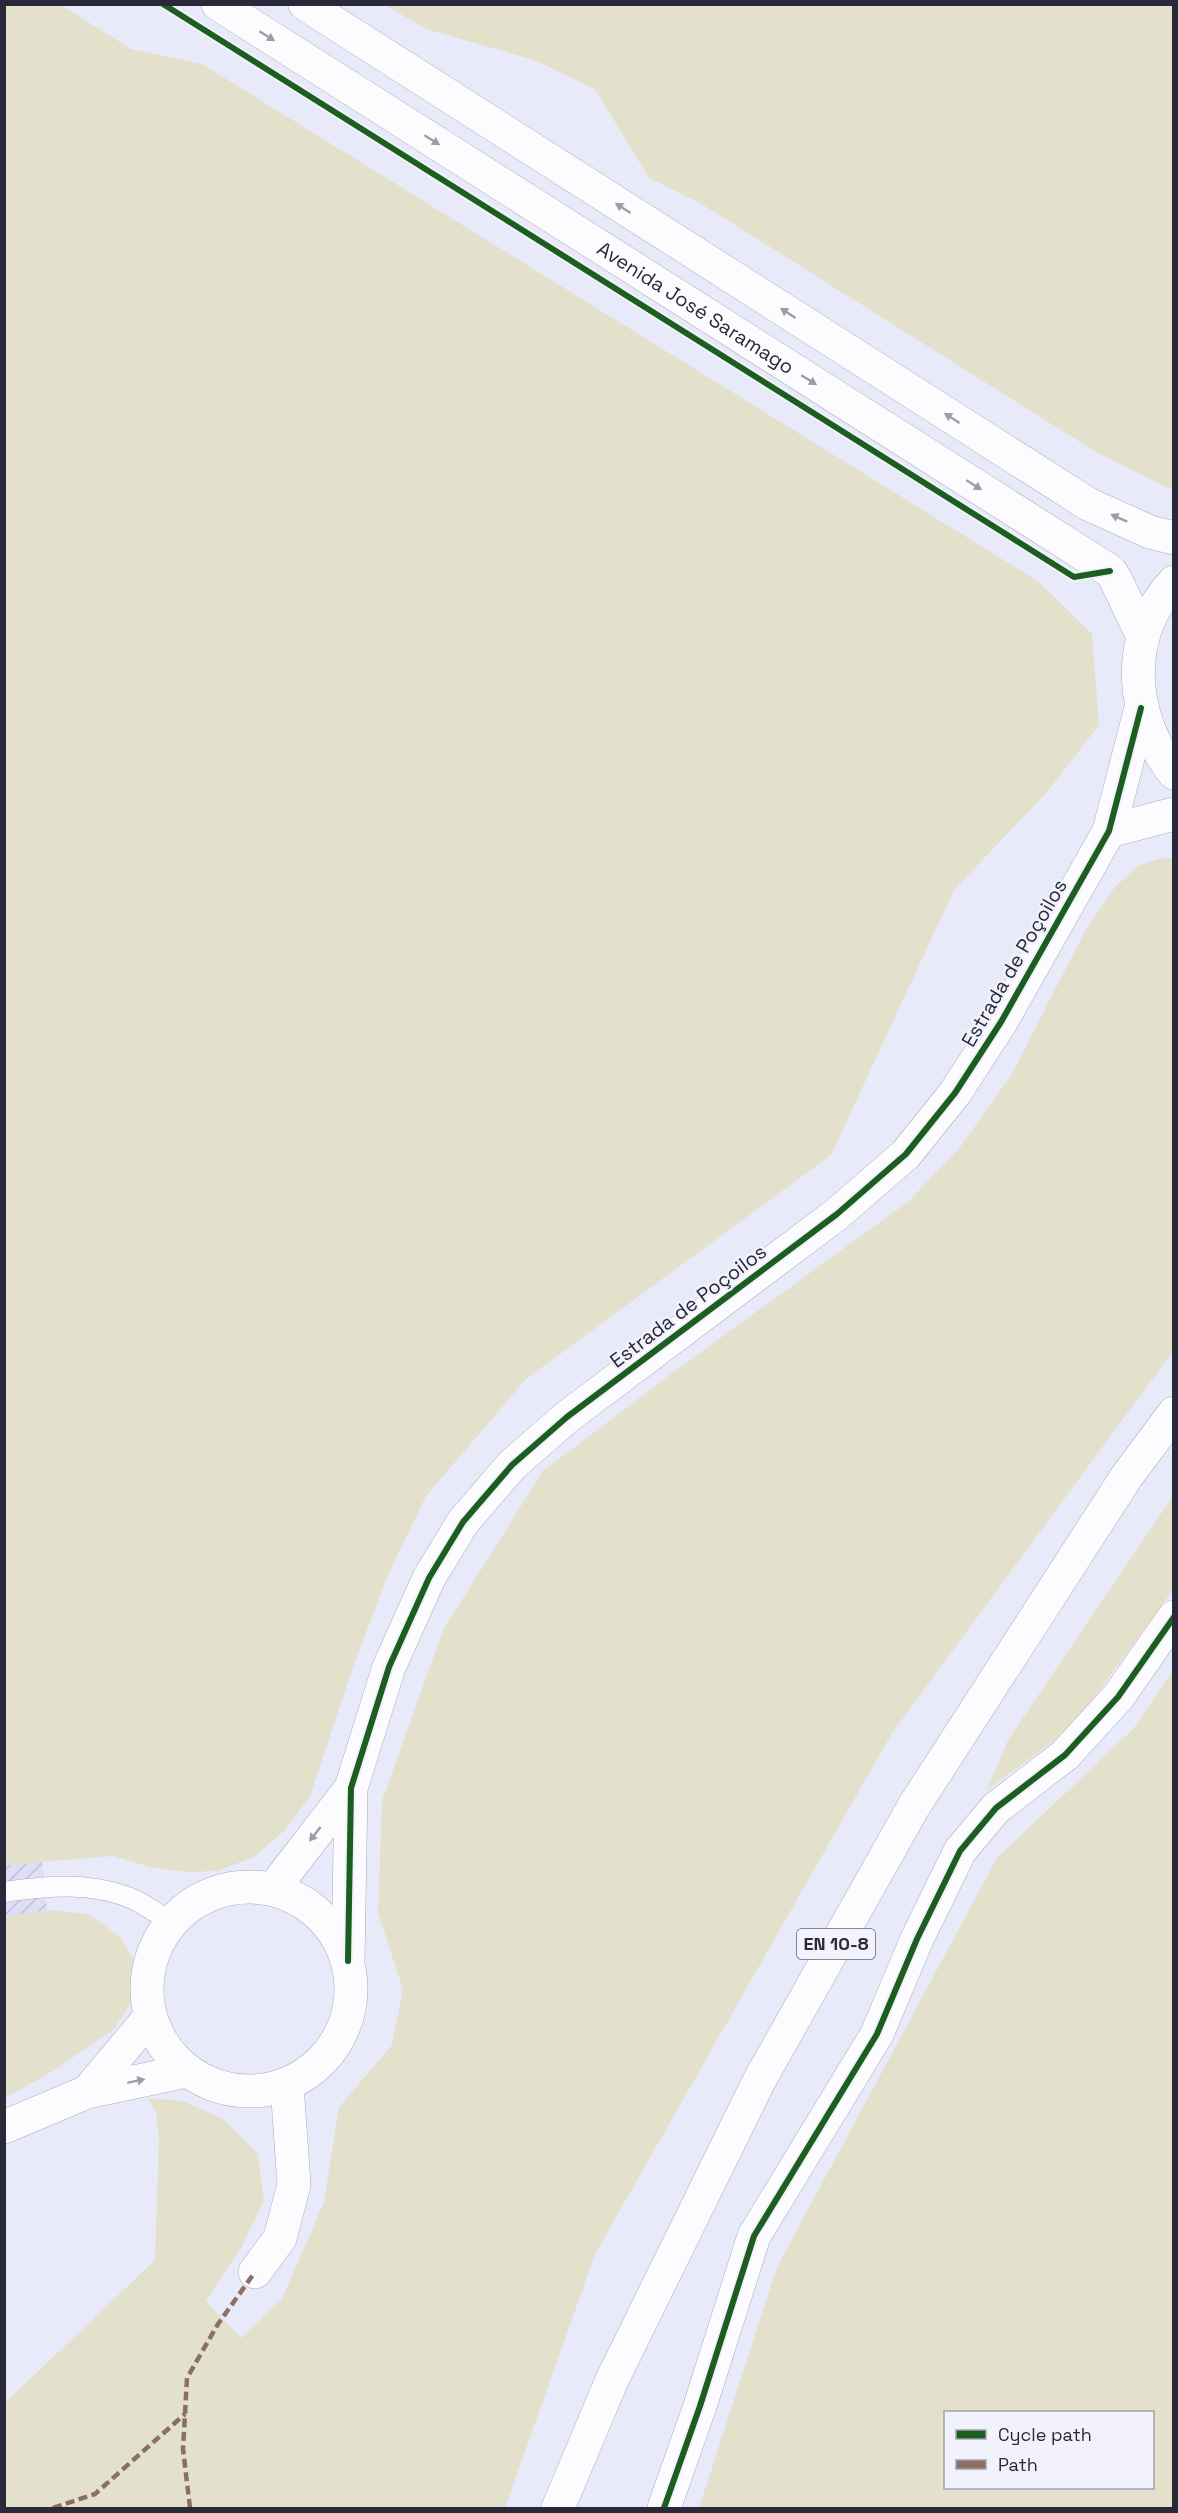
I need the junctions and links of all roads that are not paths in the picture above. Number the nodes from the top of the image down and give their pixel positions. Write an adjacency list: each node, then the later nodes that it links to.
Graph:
1 (218, 4): 5 (main road, Avenida José Saramago, one-way to 5)
2 (305, 4): 3 (main road, one-way to 2)
3 (1173, 538)
4 (1173, 582): 5 (main road, Estrada de Poçoilos)
5 (1143, 637): 6 (main road, Estrada de Poçoilos)
6 (1141, 708): 7 (main road, Estrada de Poçoilos); 9 (main road, Estrada de Poçoilos)
7 (1173, 773)
8 (1173, 814): 9 (main road)
9 (1109, 831): 12 (main road, Estrada de Poçoilos)
10 (1173, 1413): 23 (main road, EN 10-8)
11 (1173, 1617): 24 (main road)
12 (351, 1788): 13 (main road, Estrada de Poçoilos, one-way to 13); 16 (main road, Estrada de Poçoilos)
13 (273, 1889): 15 (main road, Estrada de Poçoilos); 16 (main road, Estrada de Poçoilos)
14 (4, 1892): 15 (lane)
15 (171, 1922): 17 (main road, Estrada de Poçoilos)
16 (348, 1961): 19 (main road, Estrada de Poçoilos)
17 (150, 2017): 18 (main road, Estrada de Poçoilos); 20 (main road)
18 (186, 2071): 19 (main road, Estrada de Poçoilos); 20 (main road, one-way to 18)
19 (287, 2085): 22 (main road)
20 (87, 2092): 21 (main road)
21 (4, 2127)
22 (255, 2272)
23 (558, 2508)
24 (664, 2508)

